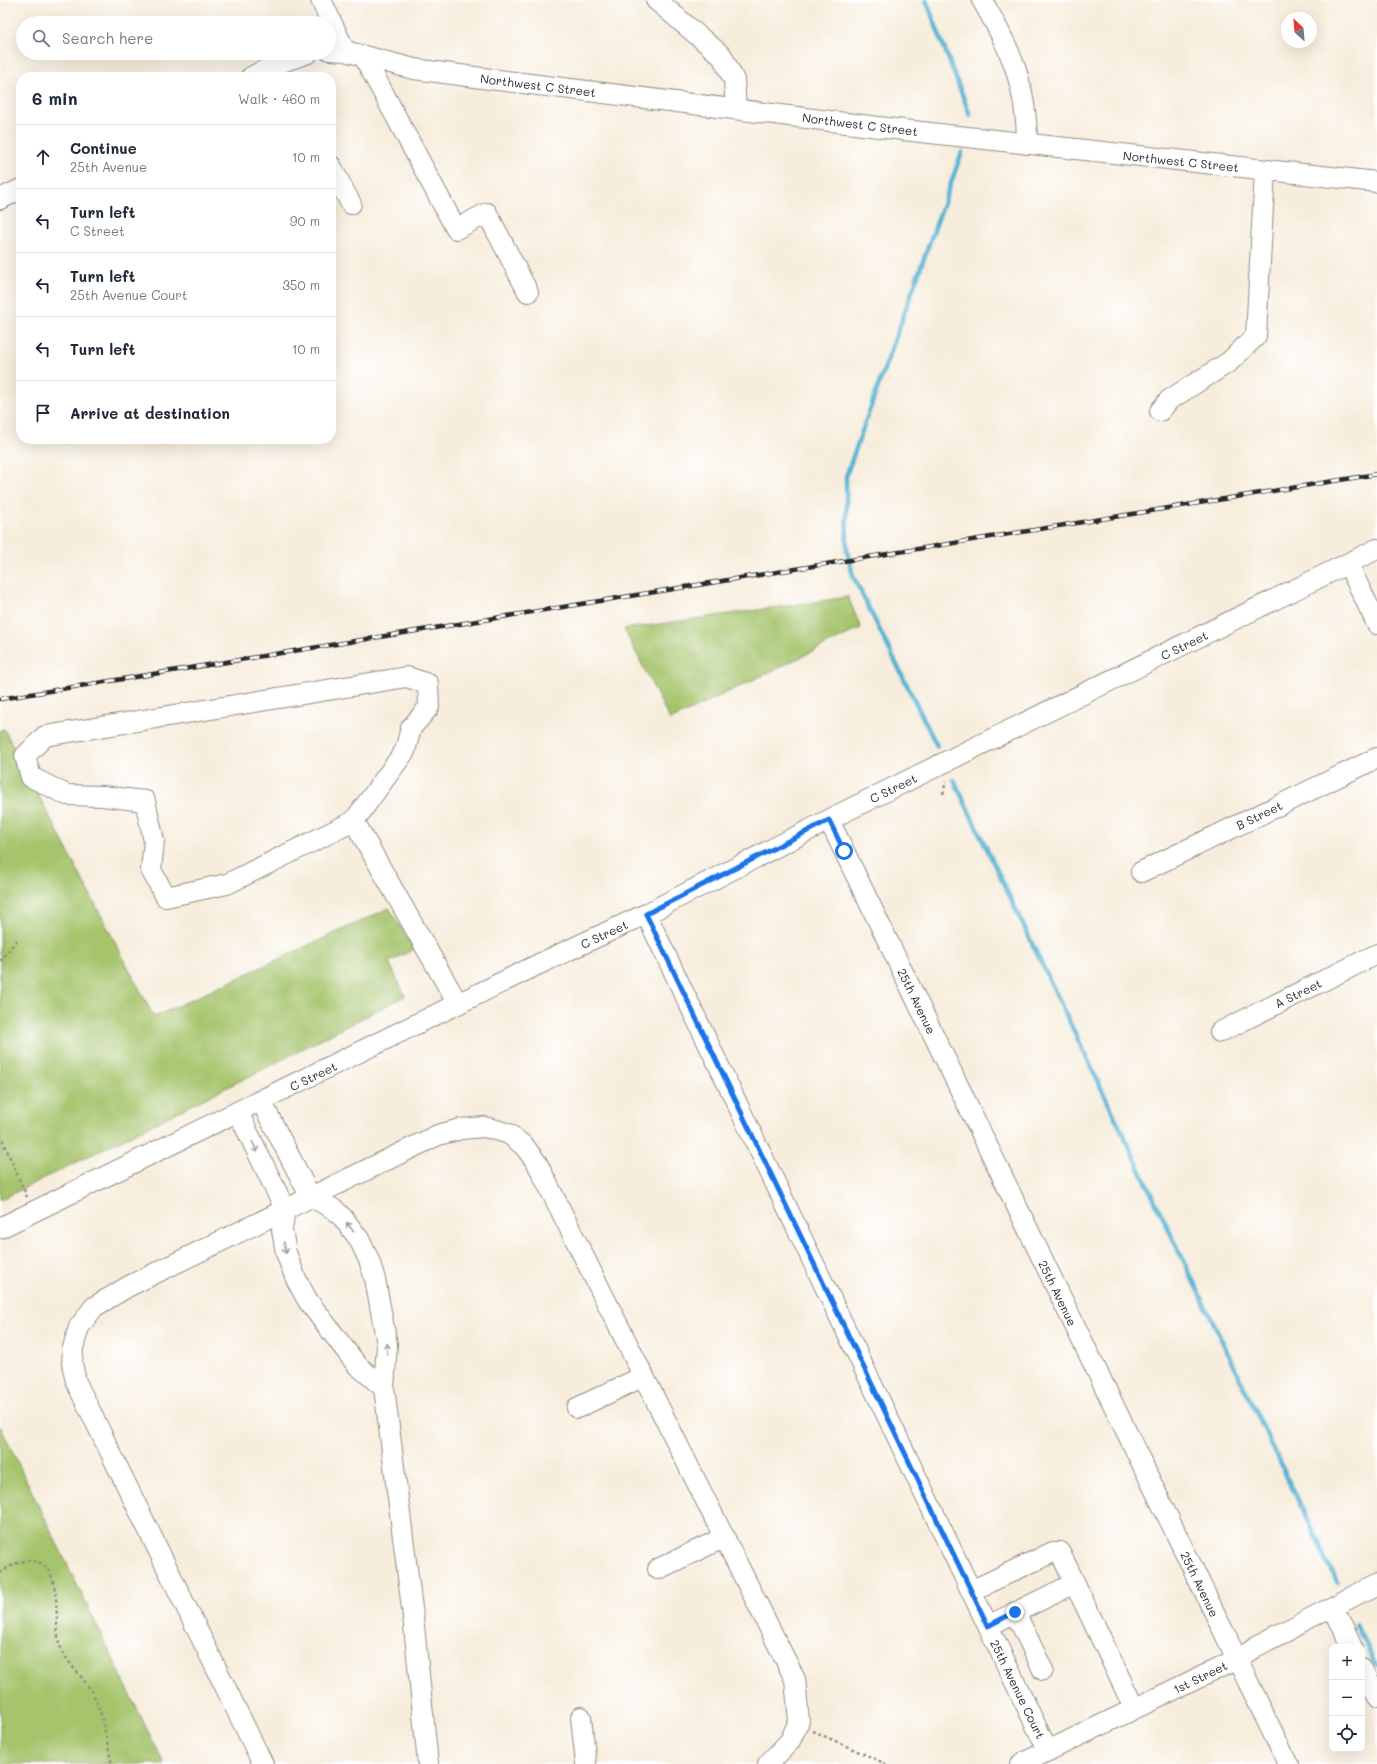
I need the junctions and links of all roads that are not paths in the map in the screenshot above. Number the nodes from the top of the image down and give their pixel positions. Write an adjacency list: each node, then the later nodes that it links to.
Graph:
1 (321, 0): 4 (street)
2 (656, 0): 9 (street)
3 (982, 0): 10 (street)
4 (326, 16)
5 (337, 50): 6 (street, Northwest C Street)
6 (364, 57): 9 (street, Northwest C Street); 17 (street)
7 (297, 60): 8 (street)
8 (282, 70)
9 (736, 109): 10 (street, Northwest C Street)
10 (1027, 144): 11 (street, Northwest C Street)
11 (1265, 170): 13 (street, Northwest C Street); 18 (street)
12 (336, 176): 16 (street)
13 (1377, 182)
14 (16, 191): 15 (street)
15 (0, 199)
16 (351, 204)
17 (528, 292)
18 (1160, 411)
19 (1377, 549): 20 (street, C Street)
20 (1348, 564): 21 (street); 23 (street, C Street)
21 (1377, 624)
22 (1377, 758): 25 (street, B Street)
23 (829, 820): 26 (street, C Street); 47 (street, 25th Avenue)
24 (354, 821): 24 (street); 28 (street)
25 (1142, 872)
26 (646, 914): 28 (street, C Street); 42 (street, 25th Avenue Court)
27 (1377, 954): 29 (street, A Street)
28 (458, 1004): 30 (street, C Street)
29 (1220, 1032)
30 (261, 1101): 31 (street, C Street); 32 (street)
31 (238, 1112): 33 (street, one-way to 33); 34 (street, C Street)
32 (310, 1196): 33 (street); 35 (street); 36 (street, one-way to 32)
33 (285, 1209): 36 (street, one-way to 36); 54 (street)
34 (0, 1228)
35 (644, 1376): 37 (street); 38 (street)
36 (384, 1388): 55 (street)
37 (577, 1408)
38 (725, 1537): 39 (street); 57 (street)
39 (658, 1569)
40 (1075, 1583): 42 (street); 44 (street); 51 (street)
41 (1377, 1584): 43 (street, 1st Street)
42 (971, 1591): 45 (street, 25th Avenue Court)
43 (1333, 1606): 46 (street); 47 (street, 1st Street)
44 (1015, 1612): 45 (street); 48 (street)
45 (988, 1626): 53 (street, 25th Avenue Court)
46 (1351, 1644)
47 (1237, 1659): 51 (street, 1st Street); 59 (street, 25th Avenue)
48 (1043, 1670)
49 (1365, 1674): 50 (street)
50 (1377, 1698)
51 (1134, 1708): 53 (street, 1st Street)
52 (581, 1717): 56 (street)
53 (1048, 1751): 58 (street, 1st Street)
54 (263, 1764)
55 (428, 1764)
56 (586, 1764)
57 (768, 1764)
58 (1021, 1764)
59 (1288, 1764)

